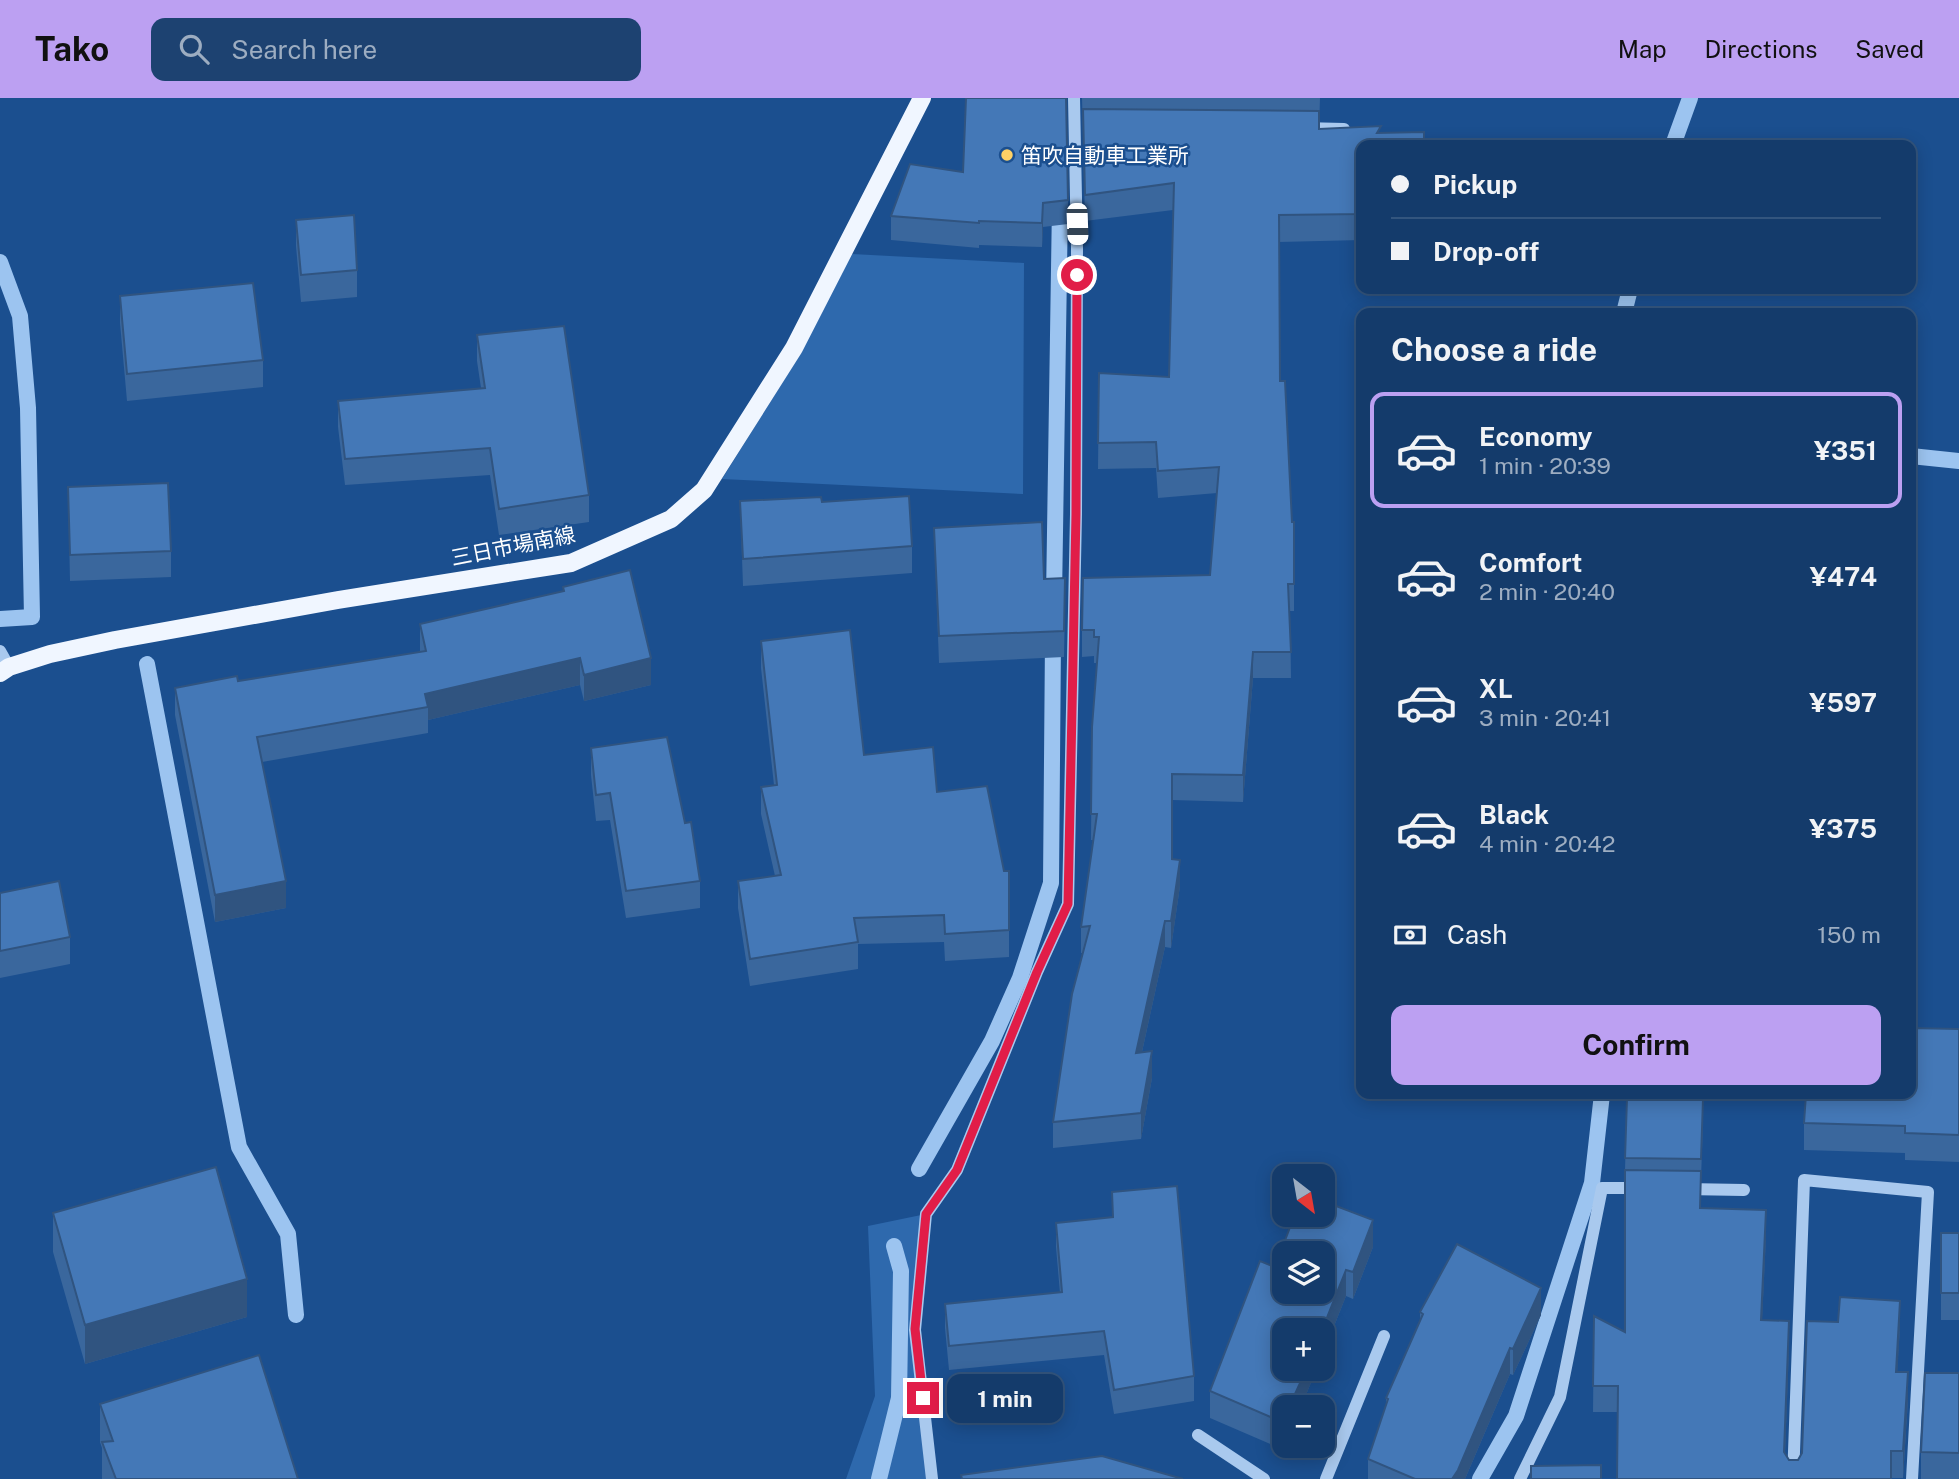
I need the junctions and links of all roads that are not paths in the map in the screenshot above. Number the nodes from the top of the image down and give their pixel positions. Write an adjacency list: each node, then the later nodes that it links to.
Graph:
1 (922, 98): 8 (main road, 三日市場南線)
2 (1074, 98): 3 (street)
3 (1074, 126): 4 (street); 12 (street)
4 (1088, 126)
5 (1295, 128): 6 (street)
6 (1351, 129)
7 (0, 651): 8 (street)
8 (5, 670)
9 (1744, 1190): 15 (street)
10 (1384, 1336): 14 (street)
11 (1198, 1435): 13 (street)
12 (932, 1479)
13 (1264, 1479)
14 (1326, 1479)
15 (1520, 1479)
16 (1793, 1479): 17 (street)
17 (1912, 1479)

